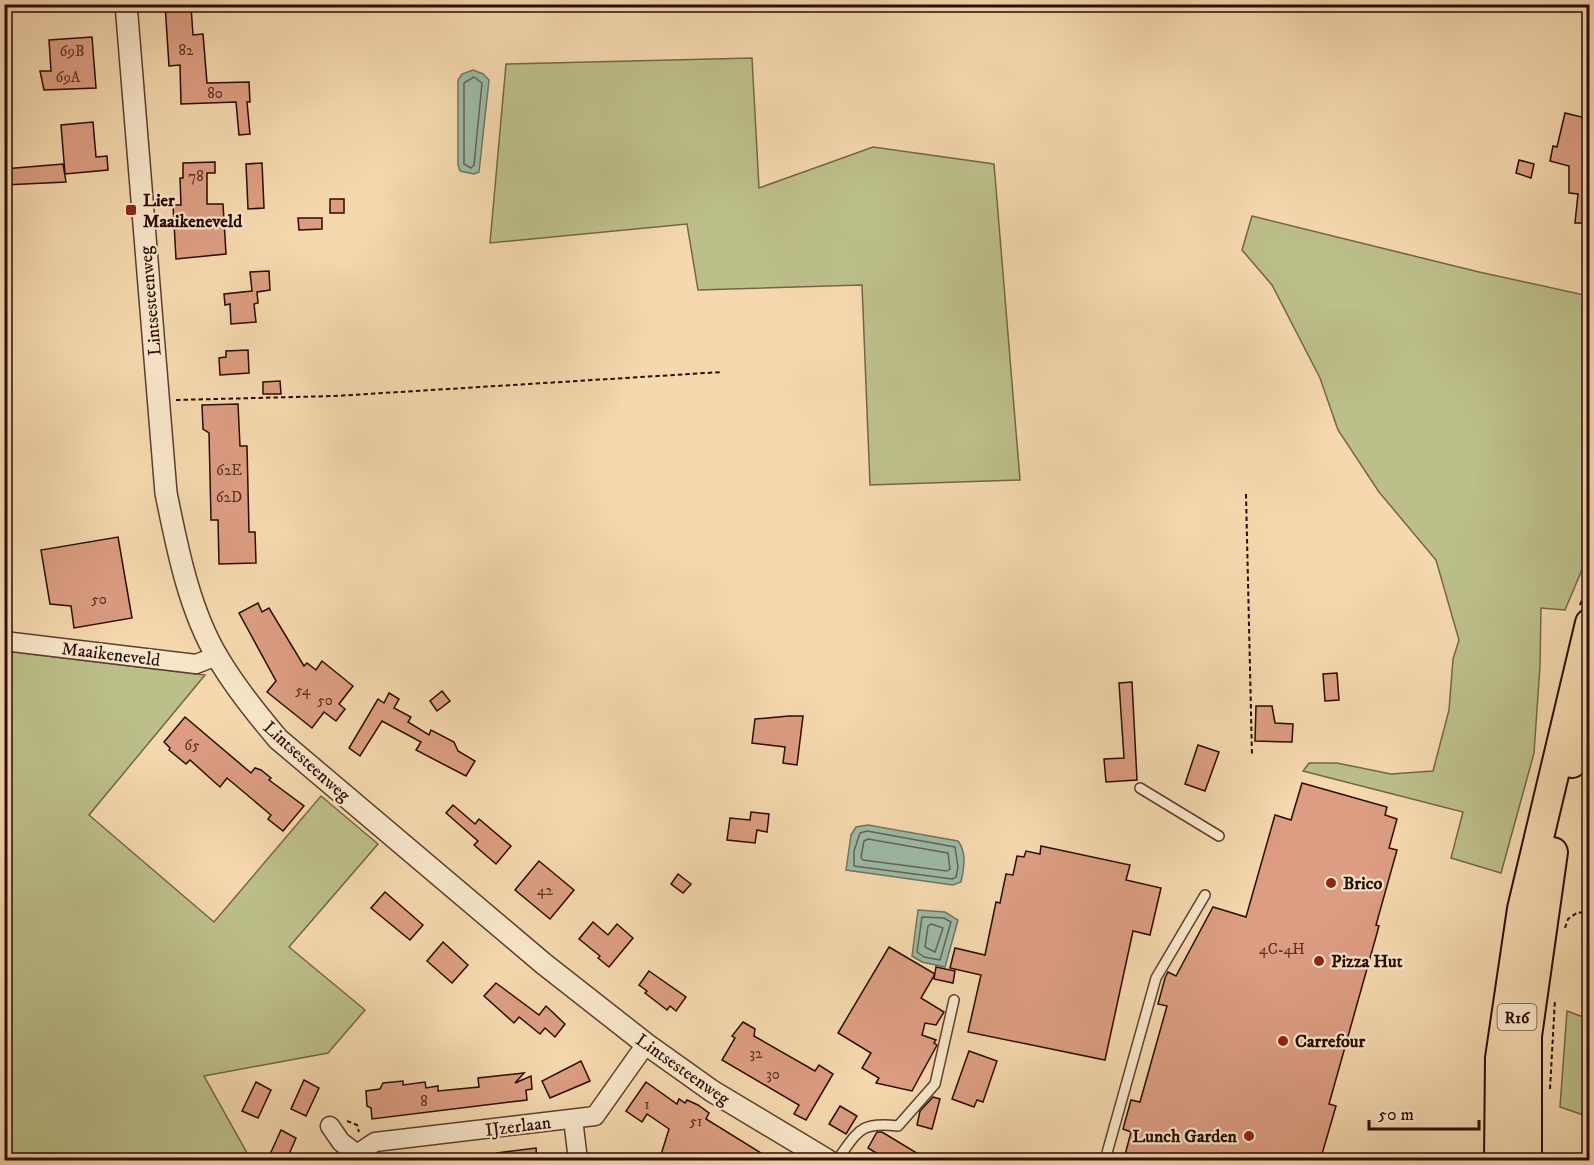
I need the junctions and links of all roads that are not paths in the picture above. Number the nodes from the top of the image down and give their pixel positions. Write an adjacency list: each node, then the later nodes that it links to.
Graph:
1 (126, 4): 4 (street, Lintsesteenweg)
2 (1590, 623): 8 (highway, R16)
3 (4, 641): 4 (street, Maaikeneveld)
4 (217, 656): 12 (street, Lintsesteenweg)
5 (1590, 709): 10 (highway, R16)
6 (1140, 788): 7 (lane)
7 (1219, 836)
8 (1532, 874): 20 (highway); 21 (highway, R16)
9 (1205, 895): 19 (lane)
10 (1545, 985): 22 (highway, R16); 23 (highway)
11 (954, 1000): 18 (lane)
12 (646, 1044): 13 (street, IJzerlaan); 17 (street, Lintsesteenweg)
13 (573, 1119): 15 (street, IJzerlaan); 16 (street)
14 (338, 1124): 15 (street, IJzerlaan)
15 (357, 1158)
16 (578, 1161)
17 (827, 1161)
18 (837, 1161)
19 (1105, 1161)
20 (1499, 1161)
21 (1515, 1161)
22 (1527, 1161)
23 (1541, 1161)

